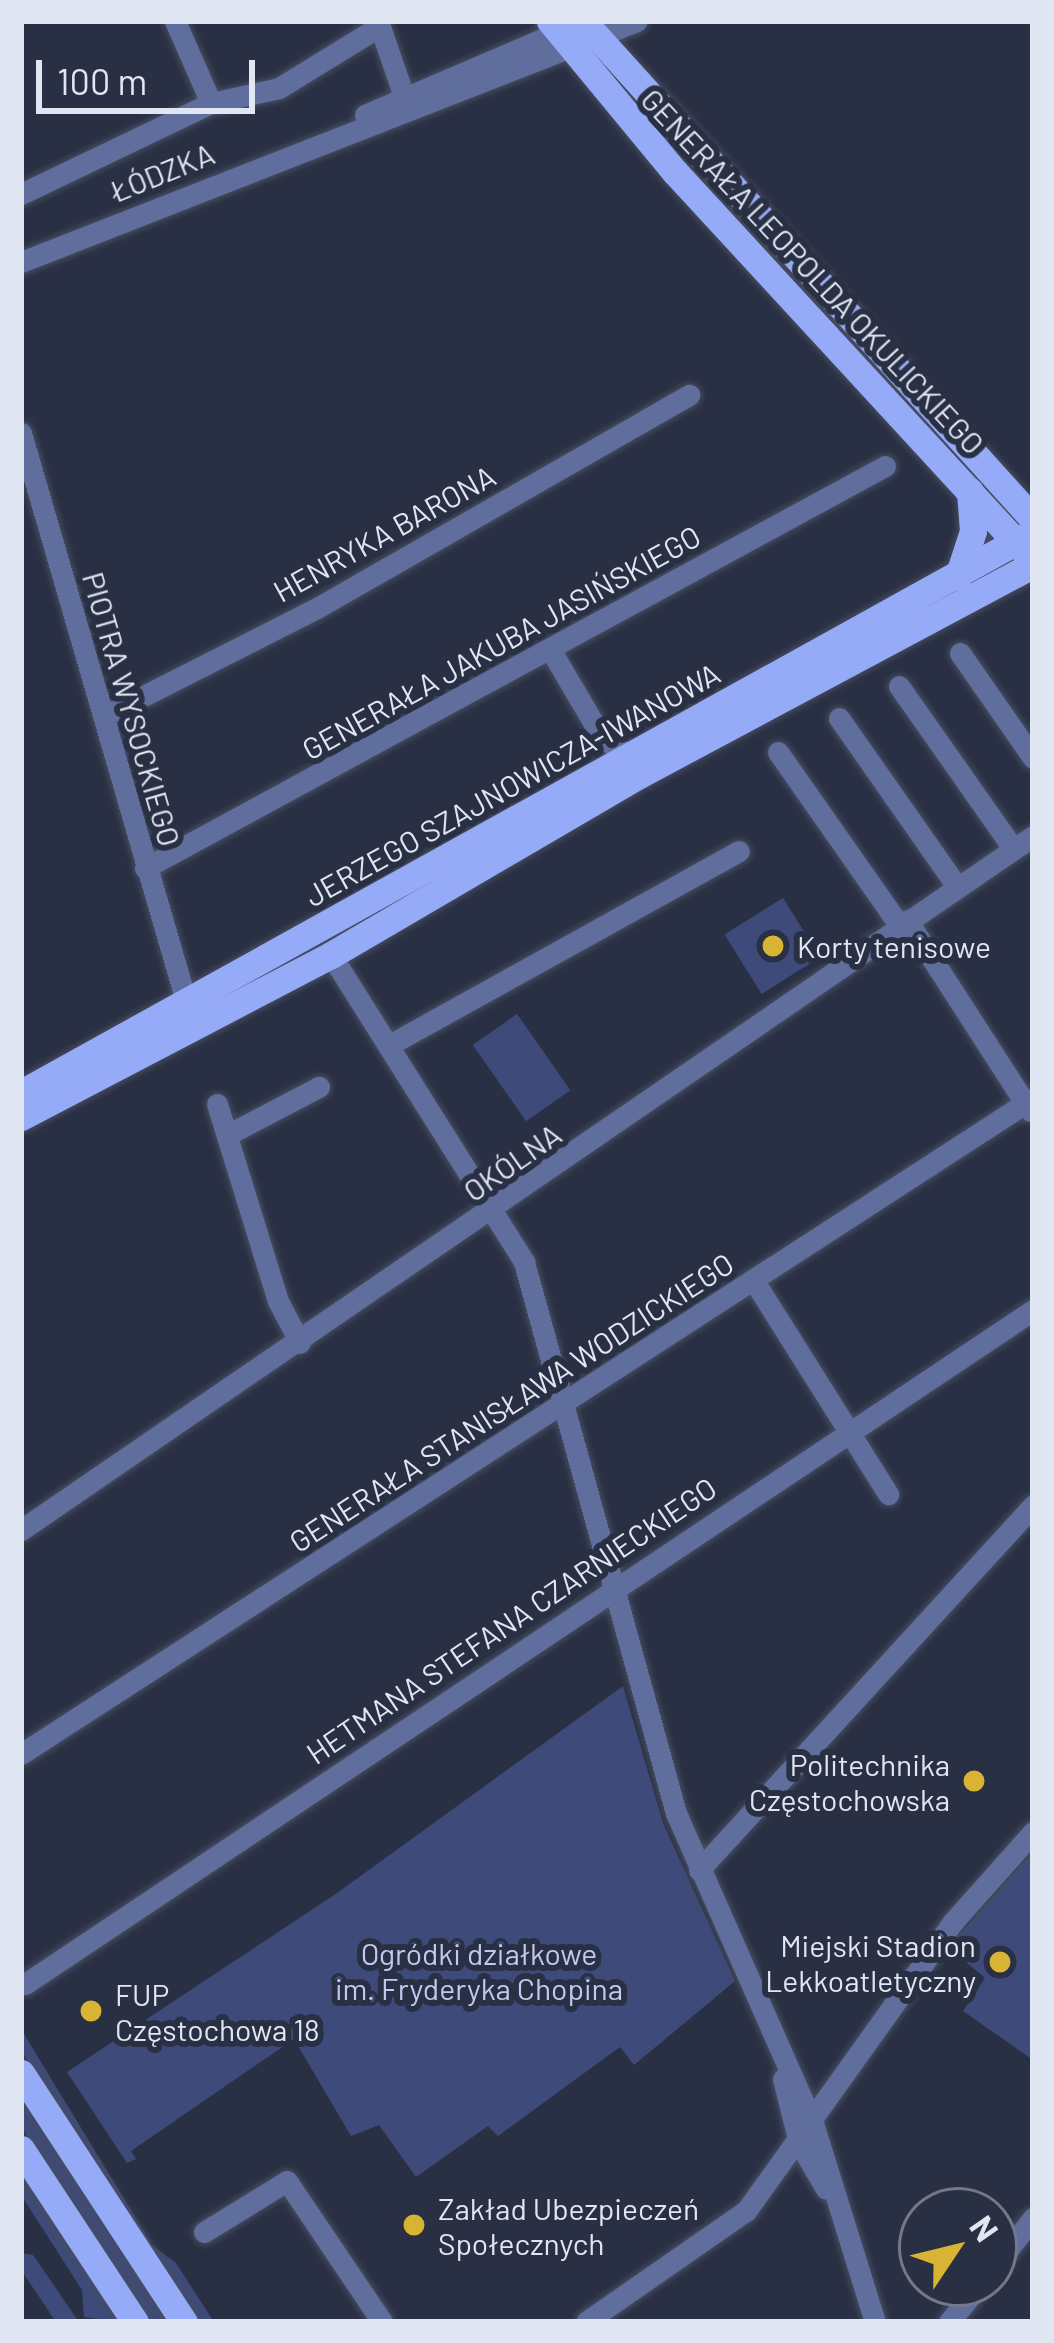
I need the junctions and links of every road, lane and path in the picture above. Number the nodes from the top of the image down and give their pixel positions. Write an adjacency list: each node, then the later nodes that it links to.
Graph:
1 (175, 21): 6 (street)
2 (637, 21): 4 (street, ŁÓDZKA)
3 (378, 24): 5 (street); 6 (street)
4 (575, 30): 5 (street, ŁÓDZKA); 12 (main road, GENERAŁA LEOPOLDA OKULICKIEGO); 13 (main road, GENERAŁA LEOPOLDA OKULICKIEGO)
5 (406, 102): 8 (street, ŁÓDZKA)
6 (212, 103): 7 (street)
7 (21, 194)
8 (21, 262)
9 (689, 395): 18 (street, HENRYKA BARONA)
10 (21, 433): 18 (street, PIOTRA WYSOCKIEGO)
11 (885, 466): 15 (street, GENERAŁA JAKUBA JASIŃSKIEGO)
12 (970, 491): 13 (main road, GENERAŁA LEOPOLDA OKULICKIEGO); 14 (main road)
13 (1030, 544): 14 (main road, JERZEGO SZAJNOWICZA-IWANOWA); 30 (main road, JERZEGO SZAJNOWICZA-IWANOWA)
14 (958, 577): 22 (main road, JERZEGO SZAJNOWICZA-IWANOWA)
15 (550, 649): 20 (street); 27 (street, GENERAŁA JAKUBA JASIŃSKIEGO)
16 (960, 653): 23 (street)
17 (899, 686): 25 (street)
18 (104, 716): 27 (street, PIOTRA WYSOCKIEGO)
19 (839, 718): 28 (street)
20 (603, 739): 22 (street); 24 (street)
21 (778, 752): 29 (street)
22 (631, 756): 24 (main road, JERZEGO SZAJNOWICZA-IWANOWA)
23 (1033, 758)
24 (596, 776): 31 (main road, JERZEGO SZAJNOWICZA-IWANOWA)
25 (1023, 842): 28 (street, OKÓLNA)
26 (739, 850): 32 (street)
27 (145, 868): 31 (street, PIOTRA WYSOCKIEGO)
28 (956, 885): 29 (street, OKÓLNA)
29 (903, 922): 36 (street); 39 (street, OKÓLNA)
30 (331, 955): 32 (street); 37 (main road, JERZEGO SZAJNOWICZA-IWANOWA)
31 (186, 1001): 34 (main road, JERZEGO SZAJNOWICZA-IWANOWA)
32 (389, 1045): 39 (street)
33 (319, 1087): 38 (street)
34 (21, 1093)
35 (217, 1104): 38 (street)
36 (1030, 1106): 40 (street, GENERAŁA STANISŁAWA WODZICKIEGO)
37 (21, 1117)
38 (227, 1136): 42 (street)
39 (496, 1210): 42 (street, OKÓLNA); 43 (street)
40 (754, 1281): 43 (street, GENERAŁA STANISŁAWA WODZICKIEGO); 44 (street)
41 (1033, 1310): 44 (street, HETMANA STEFANA CZARNIECKIEGO)
42 (300, 1343): 47 (street, OKÓLNA)
43 (566, 1402): 48 (street); 49 (street, GENERAŁA STANISŁAWA WODZICKIEGO)
44 (847, 1431): 45 (street); 48 (street, HETMANA STEFANA CZARNIECKIEGO)
45 (888, 1494)
46 (1033, 1505): 51 (street)
47 (21, 1530)
48 (613, 1587): 51 (street); 52 (street, HETMANA STEFANA CZARNIECKIEGO)
49 (21, 1754)
50 (1033, 1832): 55 (street)
51 (699, 1870): 53 (street)
52 (25, 1984)
53 (778, 2055): 55 (street); 56 (street)
54 (21, 2073): 61 (main road)
55 (813, 2122): 56 (street); 58 (street)
56 (799, 2143): 58 (street); 63 (street)
57 (21, 2149): 60 (main road)
58 (842, 2213): 64 (street)
59 (204, 2232): 62 (street)
60 (135, 2322)
61 (184, 2322)
62 (382, 2322)
63 (586, 2322)
64 (875, 2322)

